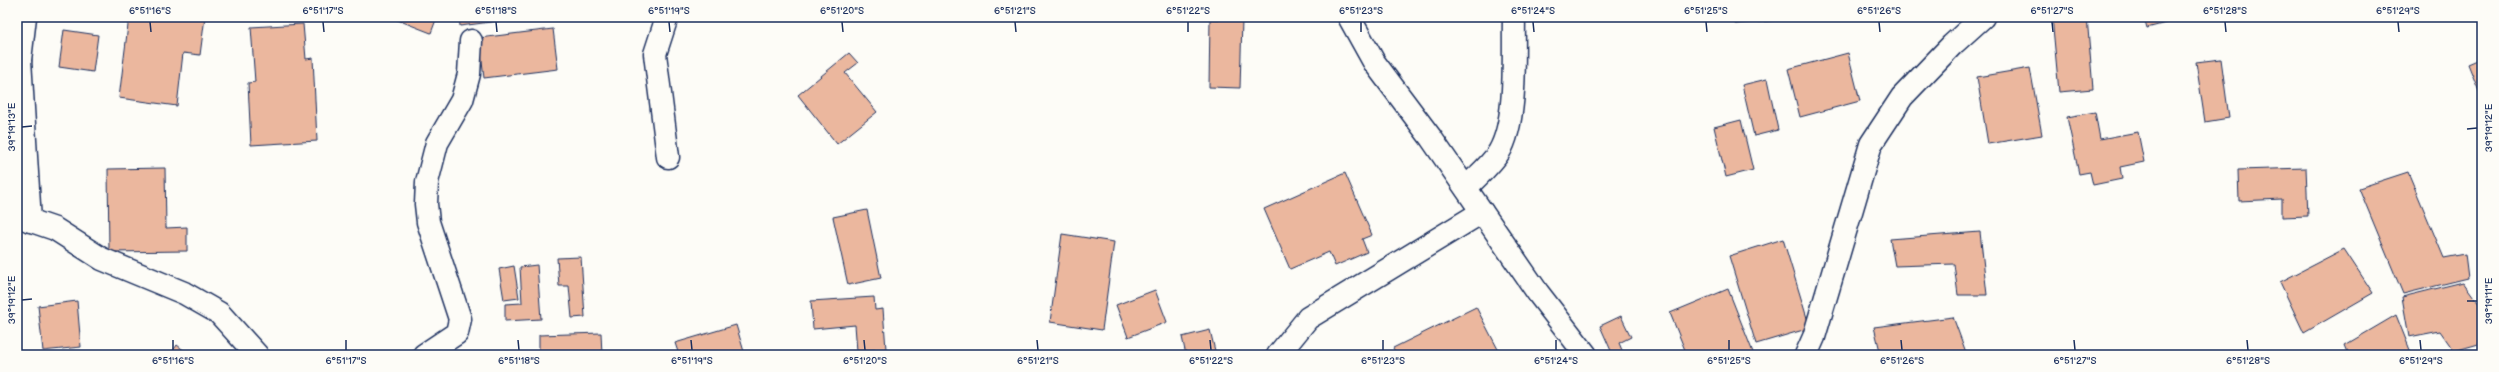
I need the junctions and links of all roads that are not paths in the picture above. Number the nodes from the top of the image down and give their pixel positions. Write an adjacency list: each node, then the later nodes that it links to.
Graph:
1 (25, 17): 7 (street)
2 (667, 17): 8 (street)
3 (1349, 17): 9 (street)
4 (1514, 17): 9 (street)
5 (1984, 17): 16 (street)
6 (471, 40): 13 (street)
7 (19, 62): 11 (street)
8 (668, 157)
9 (1466, 188): 10 (street)
10 (1482, 212): 14 (street); 15 (street)
11 (24, 218): 12 (street)
12 (257, 355)
13 (424, 355)
14 (1278, 355)
15 (1586, 355)
16 (1806, 355)

